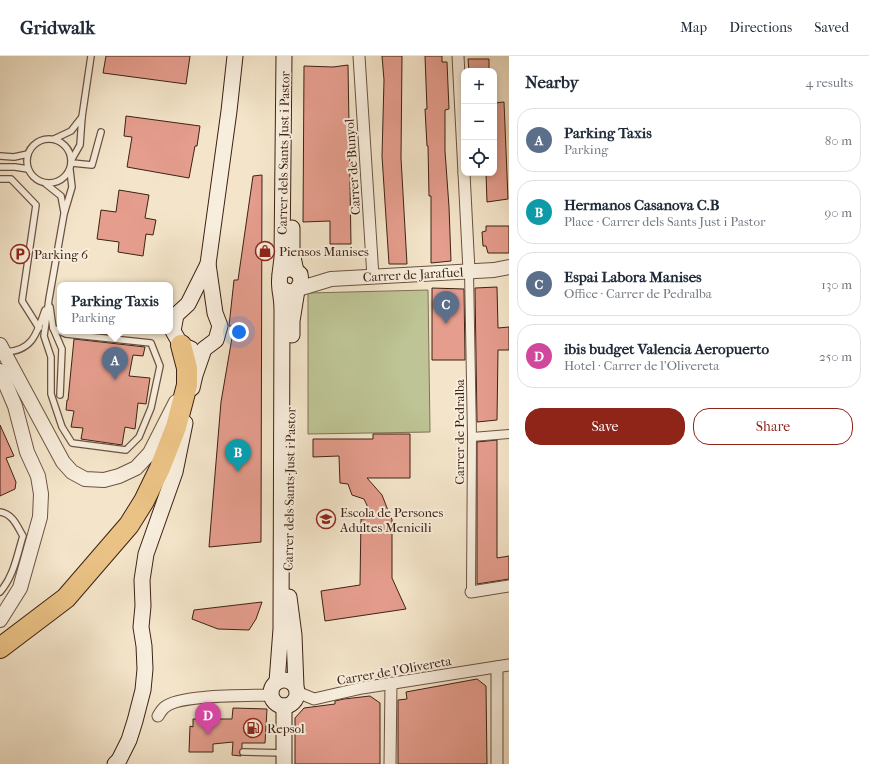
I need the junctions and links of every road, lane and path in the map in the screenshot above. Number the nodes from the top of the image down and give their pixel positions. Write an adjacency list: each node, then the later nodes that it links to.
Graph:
1 (91, 56): 6 (lane)
2 (235, 56): 20 (main road)
3 (285, 56): 23 (main road, Carrer dels Sants Just i Pastor); 28 (main road, Carrer dels Sants Just i Pastor)
4 (359, 56): 26 (street, Carrer de Bunyol)
5 (458, 56): 9 (street)
6 (82, 117): 8 (lane); 12 (lane)
7 (101, 132): 12 (lane)
8 (54, 139): 10 (lane); 12 (lane)
9 (462, 140)
10 (28, 154): 11 (lane); 14 (lane)
11 (0, 156)
12 (72, 161): 15 (lane)
13 (0, 167): 14 (lane)
14 (28, 169): 18 (lane)
15 (70, 170): 18 (lane); 19 (lane)
16 (464, 176): 24 (street)
17 (0, 179): 33 (lane)
18 (46, 184): 19 (lane)
19 (64, 214): 30 (lane)
20 (208, 264): 31 (main road); 32 (main road)
21 (509, 267): 22 (street, Carrer de Jarafuel)
22 (494, 270): 24 (street, Carrer de Jarafuel); 25 (street, Carrer de Jarafuel)
23 (297, 271): 27 (street, Carrer de Jarafuel); 28 (main road); 29 (main road)
24 (469, 271): 26 (street, Carrer de Jarafuel); 44 (street, Carrer de Pedralba)
25 (509, 273)
26 (373, 277): 27 (street, Carrer de Jarafuel)
27 (331, 279): 29 (street, Carrer de Jarafuel)
28 (280, 280): 29 (main road); 54 (main road, Carrer dels Sants Just i Pastor)
29 (297, 289): 55 (main road, Carrer dels Sants Just i Pastor)
30 (49, 299): 33 (lane); 34 (lane); 36 (lane)
31 (188, 304): 32 (main road); 37 (main road)
32 (215, 312): 39 (main road)
33 (39, 328): 38 (lane)
34 (52, 328): 35 (lane); 42 (lane)
35 (57, 330)
36 (66, 334)
37 (181, 345): 39 (main road); 41 (highway)
38 (2, 349): 41 (street)
39 (204, 349): 60 (main road)
40 (0, 371): 49 (street)
41 (187, 385): 50 (highway)
42 (60, 395)
43 (509, 434): 44 (street)
44 (472, 437): 48 (street, Carrer de Pedralba)
45 (0, 512): 47 (lane)
46 (509, 586): 48 (street)
47 (0, 592)
48 (470, 592)
49 (0, 620)
50 (0, 648)
51 (509, 665): 52 (street, Carrer de l'Olivereta)
52 (497, 667): 53 (street, Carrer de l'Olivereta); 62 (street)
53 (391, 683): 55 (street, Carrer de l'Olivereta); 61 (street)
54 (275, 689): 55 (main road); 56 (main road); 57 (street)
55 (297, 690): 56 (main road)
56 (284, 706): 59 (main road)
57 (158, 716)
58 (243, 752): 59 (lane)
59 (284, 758)
60 (115, 764)
61 (390, 764)
62 (497, 764)

